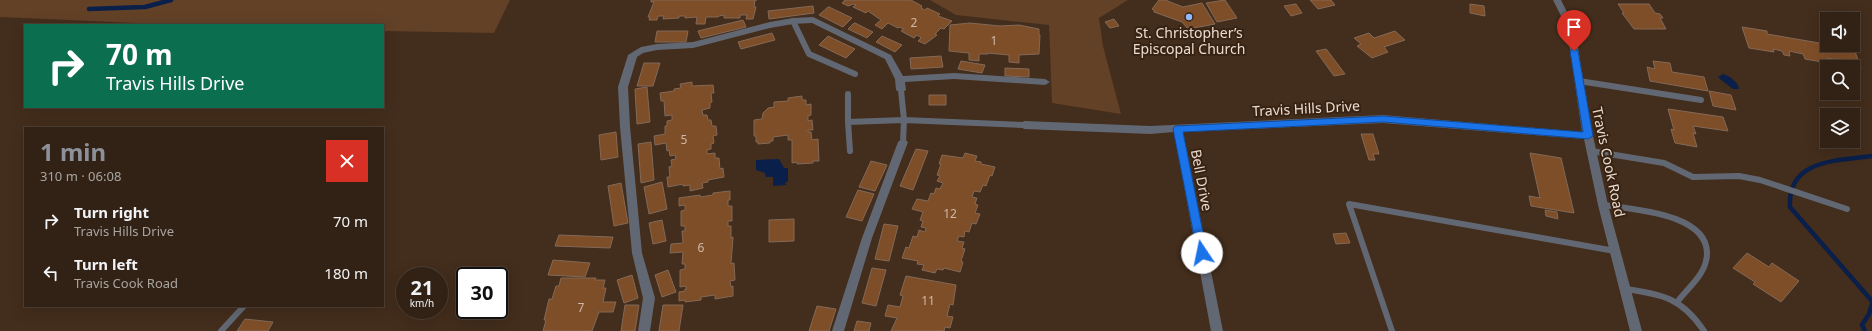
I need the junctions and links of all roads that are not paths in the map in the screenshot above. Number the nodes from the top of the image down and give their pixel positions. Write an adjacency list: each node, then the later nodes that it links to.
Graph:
1 (1556, 0): 5 (street, Travis Cook Road)
2 (794, 21): 3 (lane); 4 (street); 25 (street)
3 (855, 74)
4 (900, 79): 6 (street); 7 (street)
5 (1579, 81): 9 (lane); 14 (street, Travis Cook Road)
6 (1045, 82)
7 (901, 90): 10 (lane)
8 (848, 94): 11 (lane)
9 (1701, 100)
10 (904, 120): 11 (lane); 12 (lane); 15 (lane)
11 (848, 122): 16 (lane)
12 (1024, 125): 13 (street, Travis Hills Drive)
13 (1178, 129): 14 (street, Travis Hills Drive); 27 (street, Bell Drive)
14 (1588, 136): 17 (street, Travis Cook Road)
15 (903, 142): 26 (street)
16 (850, 151)
17 (1591, 151): 18 (street, Travis Cook Road); 19 (lane)
18 (1603, 205): 20 (street, Travis Cook Road); 22 (lane)
19 (1847, 209)
20 (1615, 251): 21 (street, Travis Cook Road); 28 (lane)
21 (1625, 289): 22 (lane); 29 (street, Travis Cook Road)
22 (1678, 301): 30 (lane)
23 (243, 307): 24 (lane)
24 (221, 331)
25 (644, 331)
26 (838, 331)
27 (1217, 331)
28 (1392, 331)
29 (1636, 331)
30 (1704, 331)

